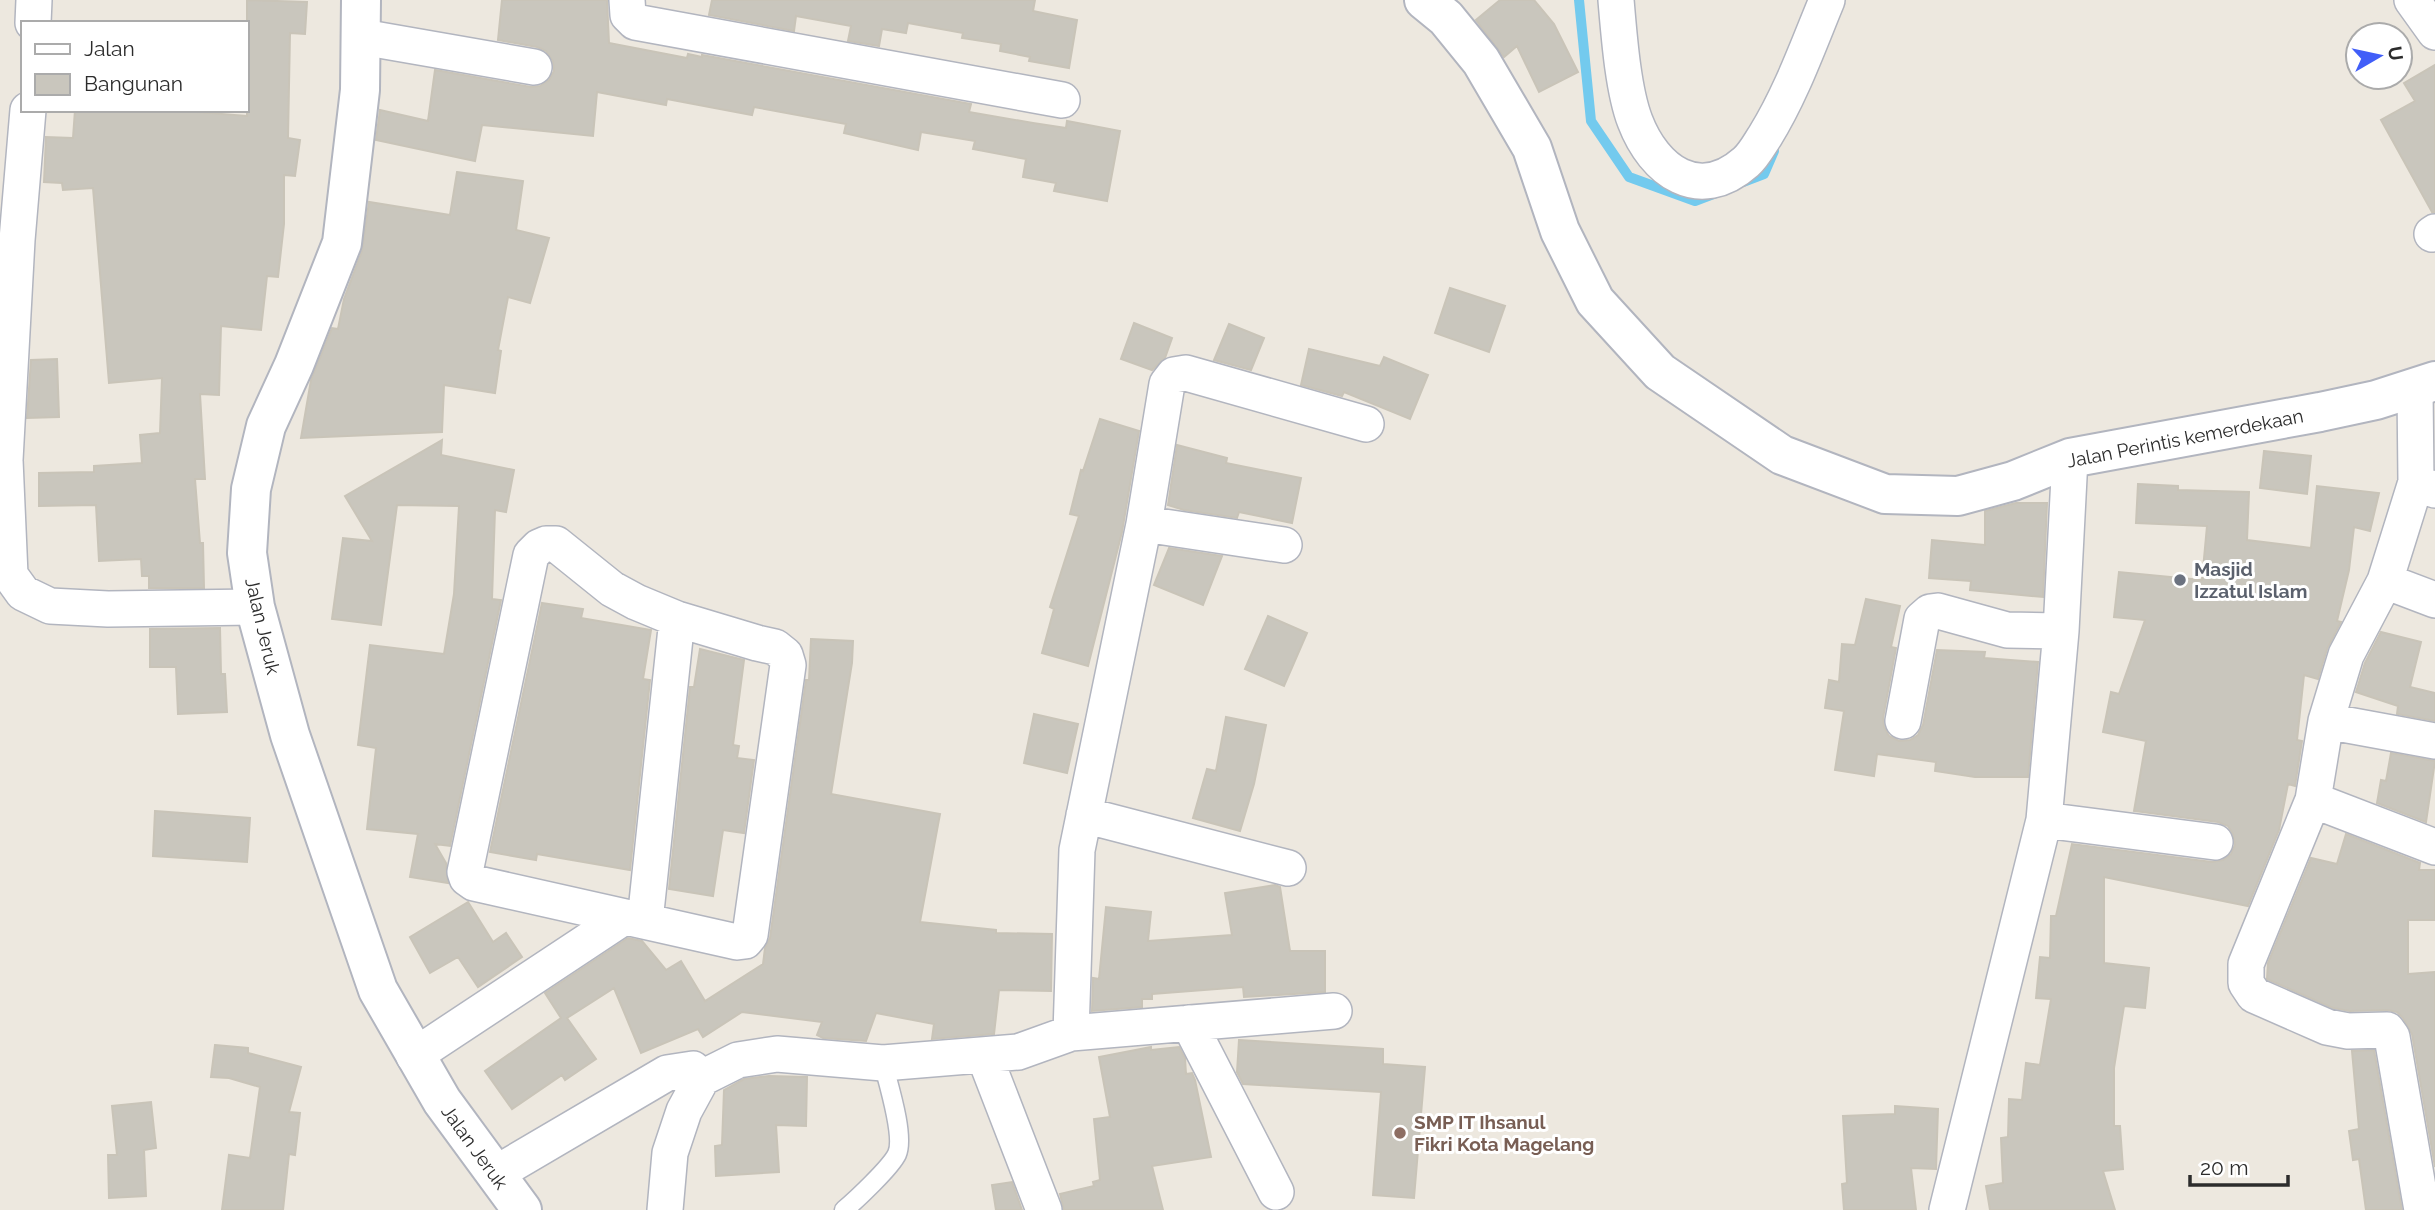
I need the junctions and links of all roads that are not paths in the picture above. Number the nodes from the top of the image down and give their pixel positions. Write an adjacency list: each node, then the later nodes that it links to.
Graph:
1 (34, 0): 8 (street)
2 (361, 0): 10 (main road, Jalan Jeruk)
3 (627, 0): 12 (street)
4 (1424, 0): 16 (main road, Jalan Perintis kemerdekaan)
5 (1616, 0): 6 (street)
6 (1827, 0)
7 (2412, 0): 9 (street)
8 (33, 21)
9 (2435, 32)
10 (362, 37): 11 (street); 22 (main road, Jalan Jeruk)
11 (534, 67)
12 (1062, 100)
13 (28, 112): 22 (street)
14 (2425, 385): 16 (main road, Jalan Perintis kemerdekaan); 17 (street)
15 (1366, 424): 18 (street)
16 (2070, 458): 24 (street)
17 (2425, 486): 20 (street)
18 (1144, 524): 19 (street); 29 (street)
19 (1284, 545)
20 (2385, 581): 21 (street); 25 (street)
21 (2435, 600)
22 (256, 607): 39 (main road, Jalan Jeruk)
23 (677, 618): 34 (street); 34 (street); 34 (street)
24 (2061, 632): 26 (street); 30 (street)
25 (2326, 720): 27 (street); 28 (street)
26 (1903, 721)
27 (2435, 741)
28 (2313, 800): 32 (street); 49 (street)
29 (1084, 816): 33 (street); 37 (street)
30 (2044, 820): 31 (street); 48 (street)
31 (2215, 842)
32 (2435, 847)
33 (1288, 868)
34 (635, 919): 39 (street)
35 (1334, 1011): 36 (street)
36 (1189, 1023): 37 (street); 43 (street)
37 (1071, 1033): 38 (street)
38 (985, 1055): 40 (street); 47 (street)
39 (414, 1056): 42 (main road, Jalan Jeruk)
40 (883, 1063): 41 (street); 46 (lane)
41 (702, 1078): 42 (street); 45 (street)
42 (495, 1174): 44 (main road, Jalan Jeruk)
43 (1276, 1192)
44 (522, 1210)
45 (665, 1210)
46 (844, 1210)
47 (1044, 1210)
48 (1947, 1210)
49 (2422, 1210)

